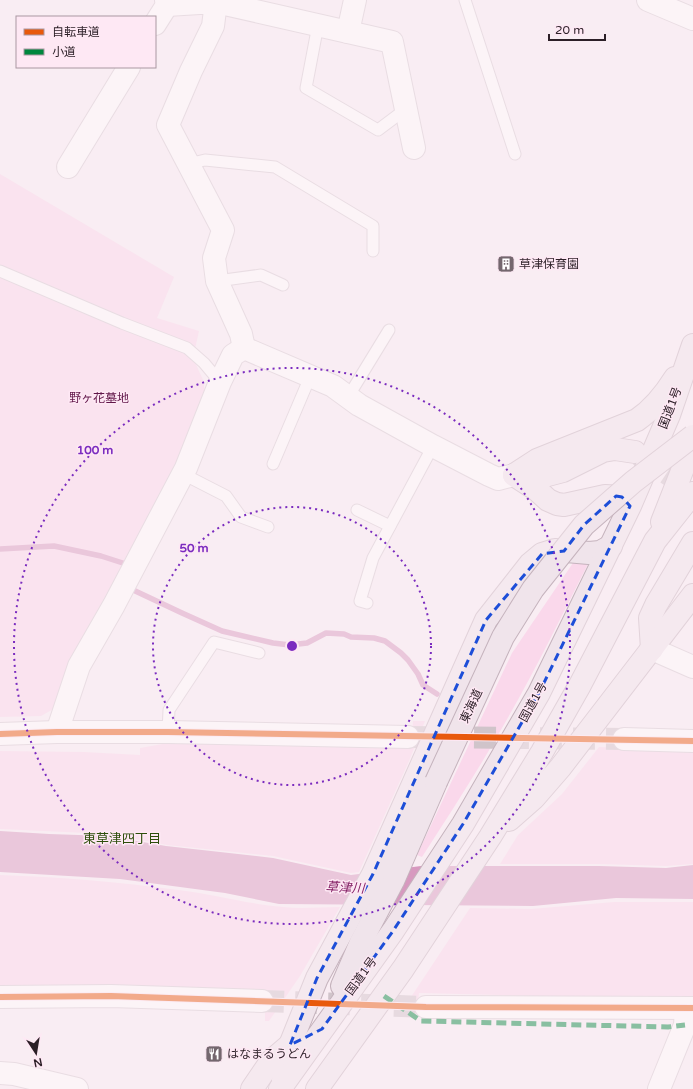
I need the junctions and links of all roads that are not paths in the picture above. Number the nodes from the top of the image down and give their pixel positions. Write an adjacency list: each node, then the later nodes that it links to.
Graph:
1 (355, 0): 12 (street)
2 (465, 0): 16 (lane)
3 (648, 0): 9 (street)
4 (677, 0): 8 (street)
5 (167, 2): 6 (street); 10 (street)
6 (216, 2): 7 (street); 17 (street)
7 (249, 4): 11 (street)
8 (693, 7)
9 (693, 19)
10 (156, 22)
11 (318, 25): 12 (street); 14 (lane)
12 (348, 32): 14 (street)
13 (128, 68): 18 (street)
14 (406, 109): 15 (street)
15 (414, 148)
16 (515, 154)
17 (188, 164): 19 (lane); 21 (street)
18 (68, 167)
19 (373, 251)
20 (0, 271): 27 (lane)
21 (217, 281): 22 (lane); 24 (street)
22 (283, 285)
23 (389, 330): 28 (lane)
24 (244, 348): 26 (street); 27 (street)
25 (692, 350): 35 (highway); 37 (highway, 国道1号)
26 (310, 377): 28 (street); 33 (lane)
27 (220, 382): 34 (street)
28 (348, 397): 31 (street)
29 (693, 436): 56 (highway, 東海道, bridge)
30 (693, 443): 41 (highway)
31 (433, 446): 35 (street); 39 (lane)
32 (635, 452): 35 (highway)
33 (273, 464)
34 (183, 474): 40 (lane); 49 (street)
35 (514, 475): 37 (highway)
36 (693, 493): 41 (highway)
37 (630, 506): 43 (highway, 国道1号)
38 (357, 510): 39 (lane)
39 (390, 526): 45 (lane)
40 (268, 527)
41 (655, 540): 55 (highway)
42 (693, 543): 46 (highway)
43 (611, 546): 56 (highway, 国道1号); 62 (highway)
44 (693, 595): 46 (highway)
45 (367, 603)
46 (652, 648): 48 (street); 55 (highway)
47 (259, 653): 50 (lane)
48 (693, 667)
49 (57, 732): 50 (street); 51 (street)
50 (168, 732): 52 (street)
51 (0, 734)
52 (408, 737)
53 (624, 739): 54 (street)
54 (693, 741)
55 (490, 837): 68 (highway)
56 (351, 981): 61 (highway, 東海道)
57 (0, 997): 58 (street)
58 (262, 1001)
59 (426, 1007): 60 (street)
60 (690, 1008): 64 (street)
61 (322, 1029): 62 (highway); 65 (highway)
62 (290, 1044): 65 (highway); 67 (highway)
63 (0, 1073): 66 (street)
64 (663, 1086)
65 (281, 1088)
66 (77, 1089)
67 (252, 1089)
68 (316, 1089)

